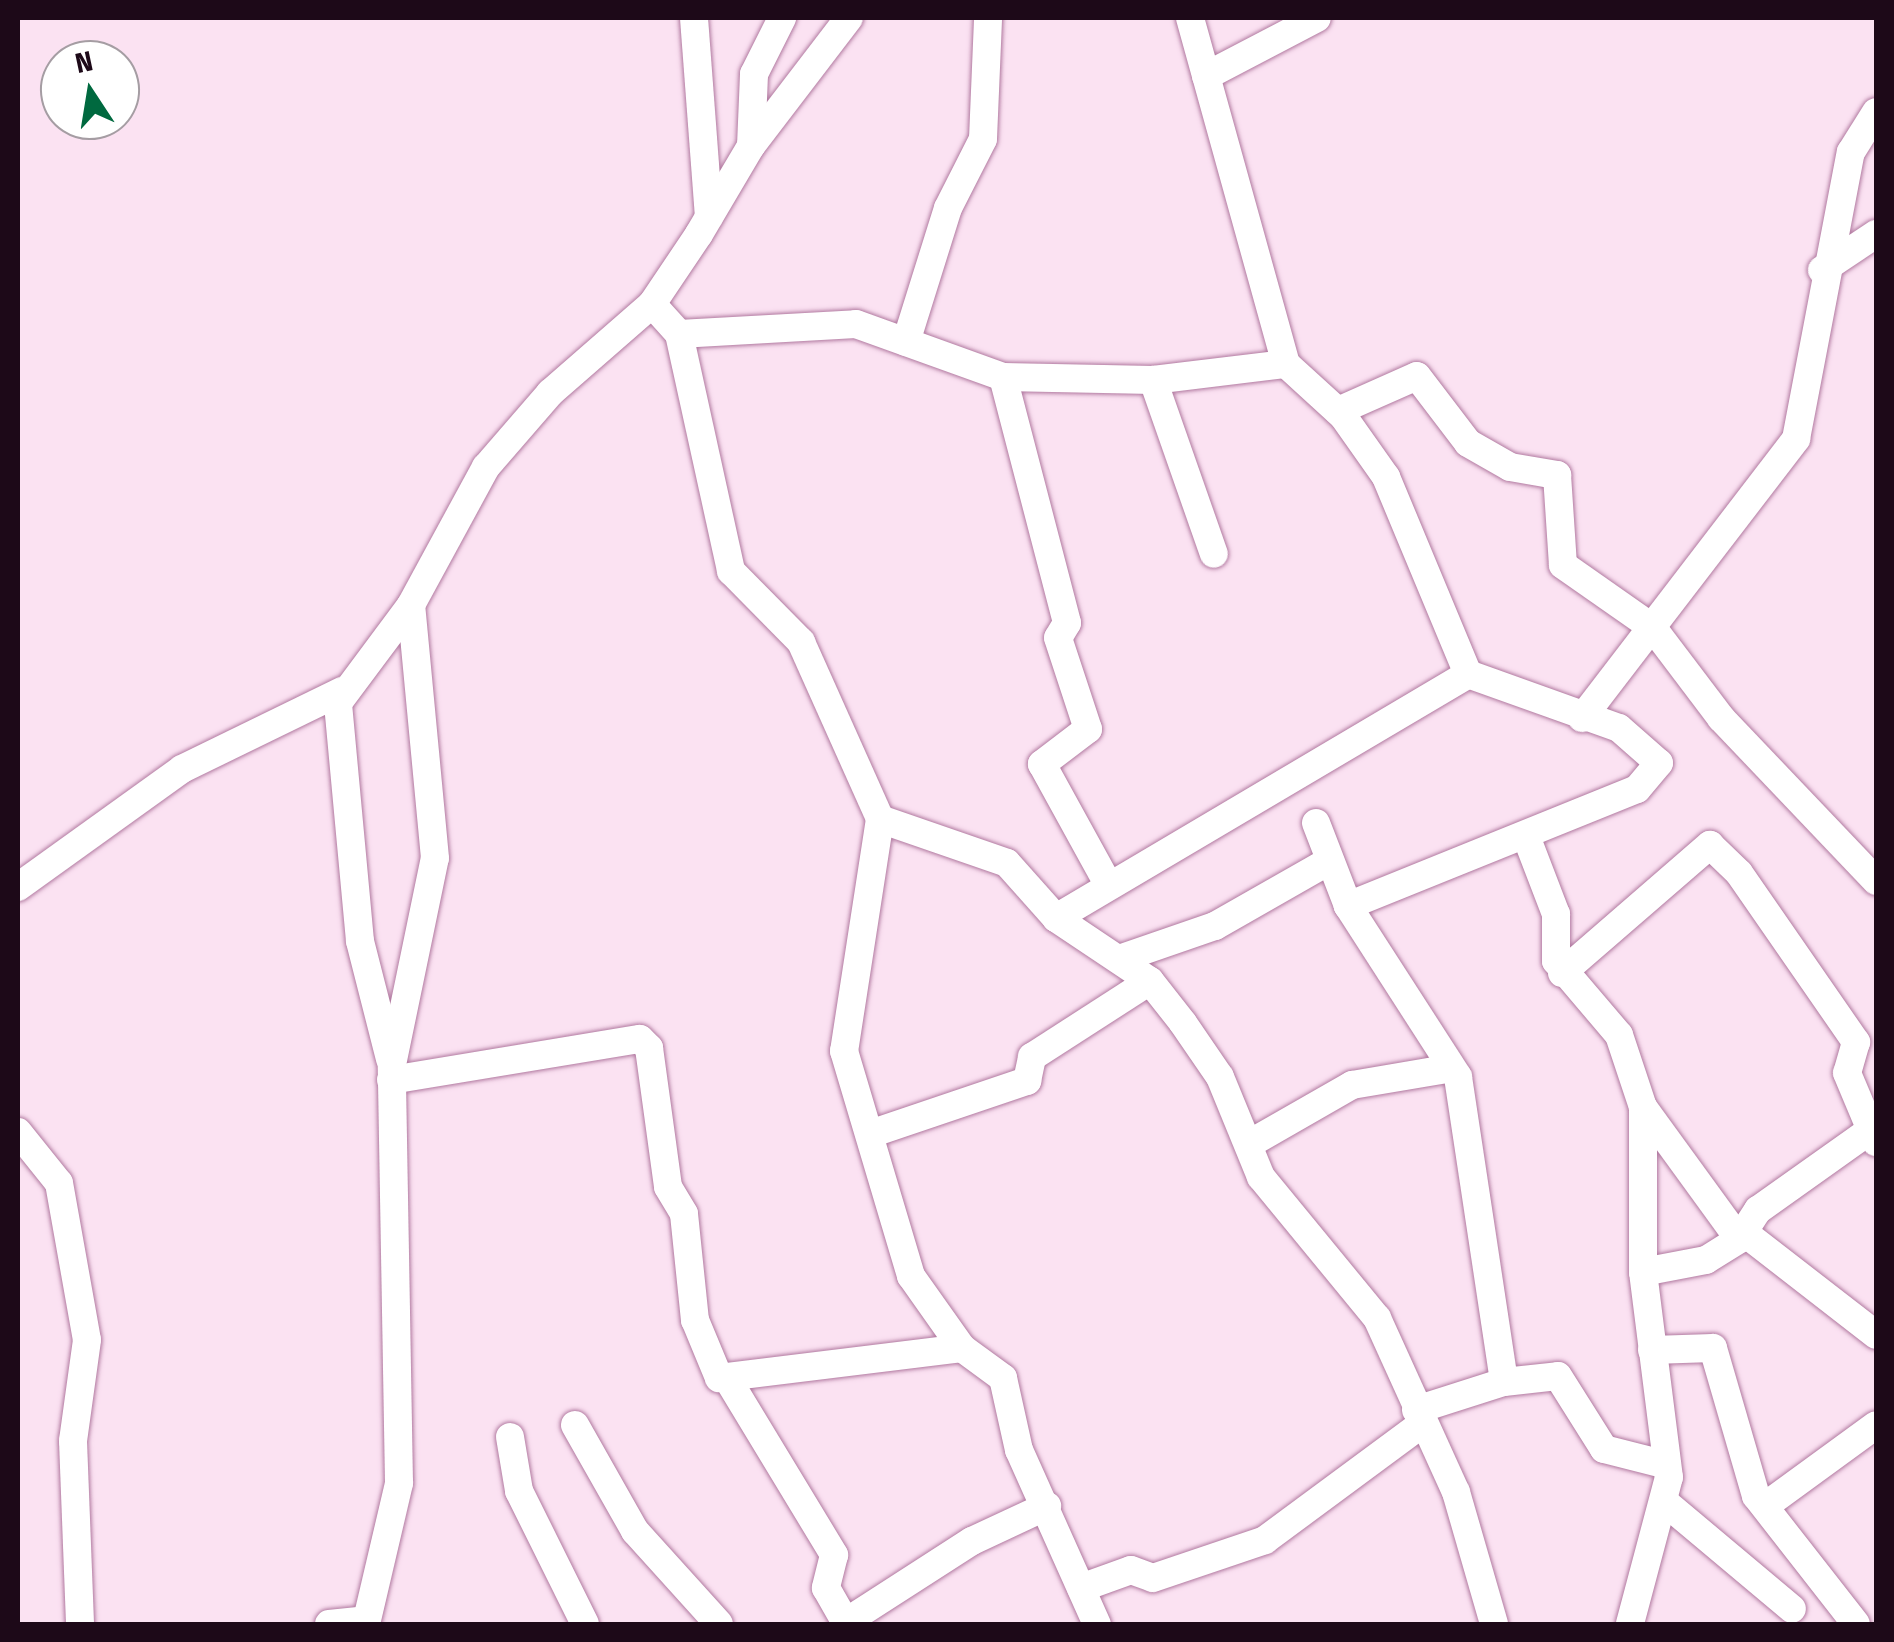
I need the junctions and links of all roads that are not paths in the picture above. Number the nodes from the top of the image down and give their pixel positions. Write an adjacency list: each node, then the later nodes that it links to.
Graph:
1 (694, 18): 10 (street)
2 (782, 18): 9 (street)
3 (849, 18): 9 (street)
4 (988, 18): 15 (street)
5 (1190, 18): 7 (street)
6 (1317, 18): 7 (street)
7 (1206, 76): 16 (street)
8 (1876, 112): 12 (street)
9 (751, 146): 10 (street)
10 (710, 216): 13 (street)
11 (1876, 234): 12 (street)
12 (1822, 270): 22 (street)
13 (652, 304): 14 (street); 21 (street)
14 (679, 334): 15 (street); 26 (street)
15 (906, 342): 17 (street)
16 (1286, 364): 18 (street); 19 (street)
17 (1003, 377): 18 (street); 32 (street)
18 (1153, 380): 20 (street)
19 (1338, 411): 22 (street); 23 (street)
20 (1214, 554)
21 (411, 605): 24 (street); 39 (street)
22 (1653, 628): 25 (street); 30 (street)
23 (1468, 674): 25 (street); 32 (street)
24 (342, 691): 31 (street); 39 (street)
25 (1582, 718): 28 (street)
26 (880, 819): 34 (street); 42 (street)
27 (1316, 823): 29 (street)
28 (1526, 836): 33 (street); 36 (street)
29 (1327, 862): 33 (street); 35 (street)
30 (1876, 881)
31 (18, 886)
32 (1109, 886): 34 (street)
33 (1348, 906): 38 (street)
34 (1056, 918): 35 (street)
35 (1122, 958): 37 (street)
36 (1562, 973): 40 (street); 43 (street)
37 (1150, 981): 42 (street); 44 (street)
38 (1452, 1068): 44 (street); 51 (street)
39 (392, 1073): 50 (street); 63 (street)
40 (1643, 1107): 45 (street); 46 (street)
41 (18, 1132): 64 (street)
42 (873, 1133): 48 (street)
43 (1871, 1138): 45 (street)
44 (1249, 1144): 52 (street)
45 (1742, 1237): 46 (street); 47 (street)
46 (1643, 1272): 49 (street)
47 (1876, 1336)
48 (962, 1348): 50 (street); 58 (street)
49 (1652, 1350): 56 (street); 59 (street)
50 (727, 1378): 68 (street)
51 (1504, 1382): 52 (street); 56 (street)
52 (1420, 1417): 61 (street); 62 (street)
53 (575, 1425): 67 (street)
54 (1876, 1425): 59 (street)
55 (510, 1437): 66 (street)
56 (1666, 1465): 57 (street)
57 (1667, 1504): 60 (street); 69 (street)
58 (1048, 1506): 61 (street); 68 (street)
59 (1765, 1506): 70 (street)
60 (1792, 1609)
61 (1083, 1612)
62 (1488, 1620)
63 (366, 1622): 65 (street)
64 (80, 1624)
65 (329, 1624)
66 (584, 1624)
67 (719, 1624)
68 (844, 1624)
69 (1630, 1624)
70 (1856, 1624)

